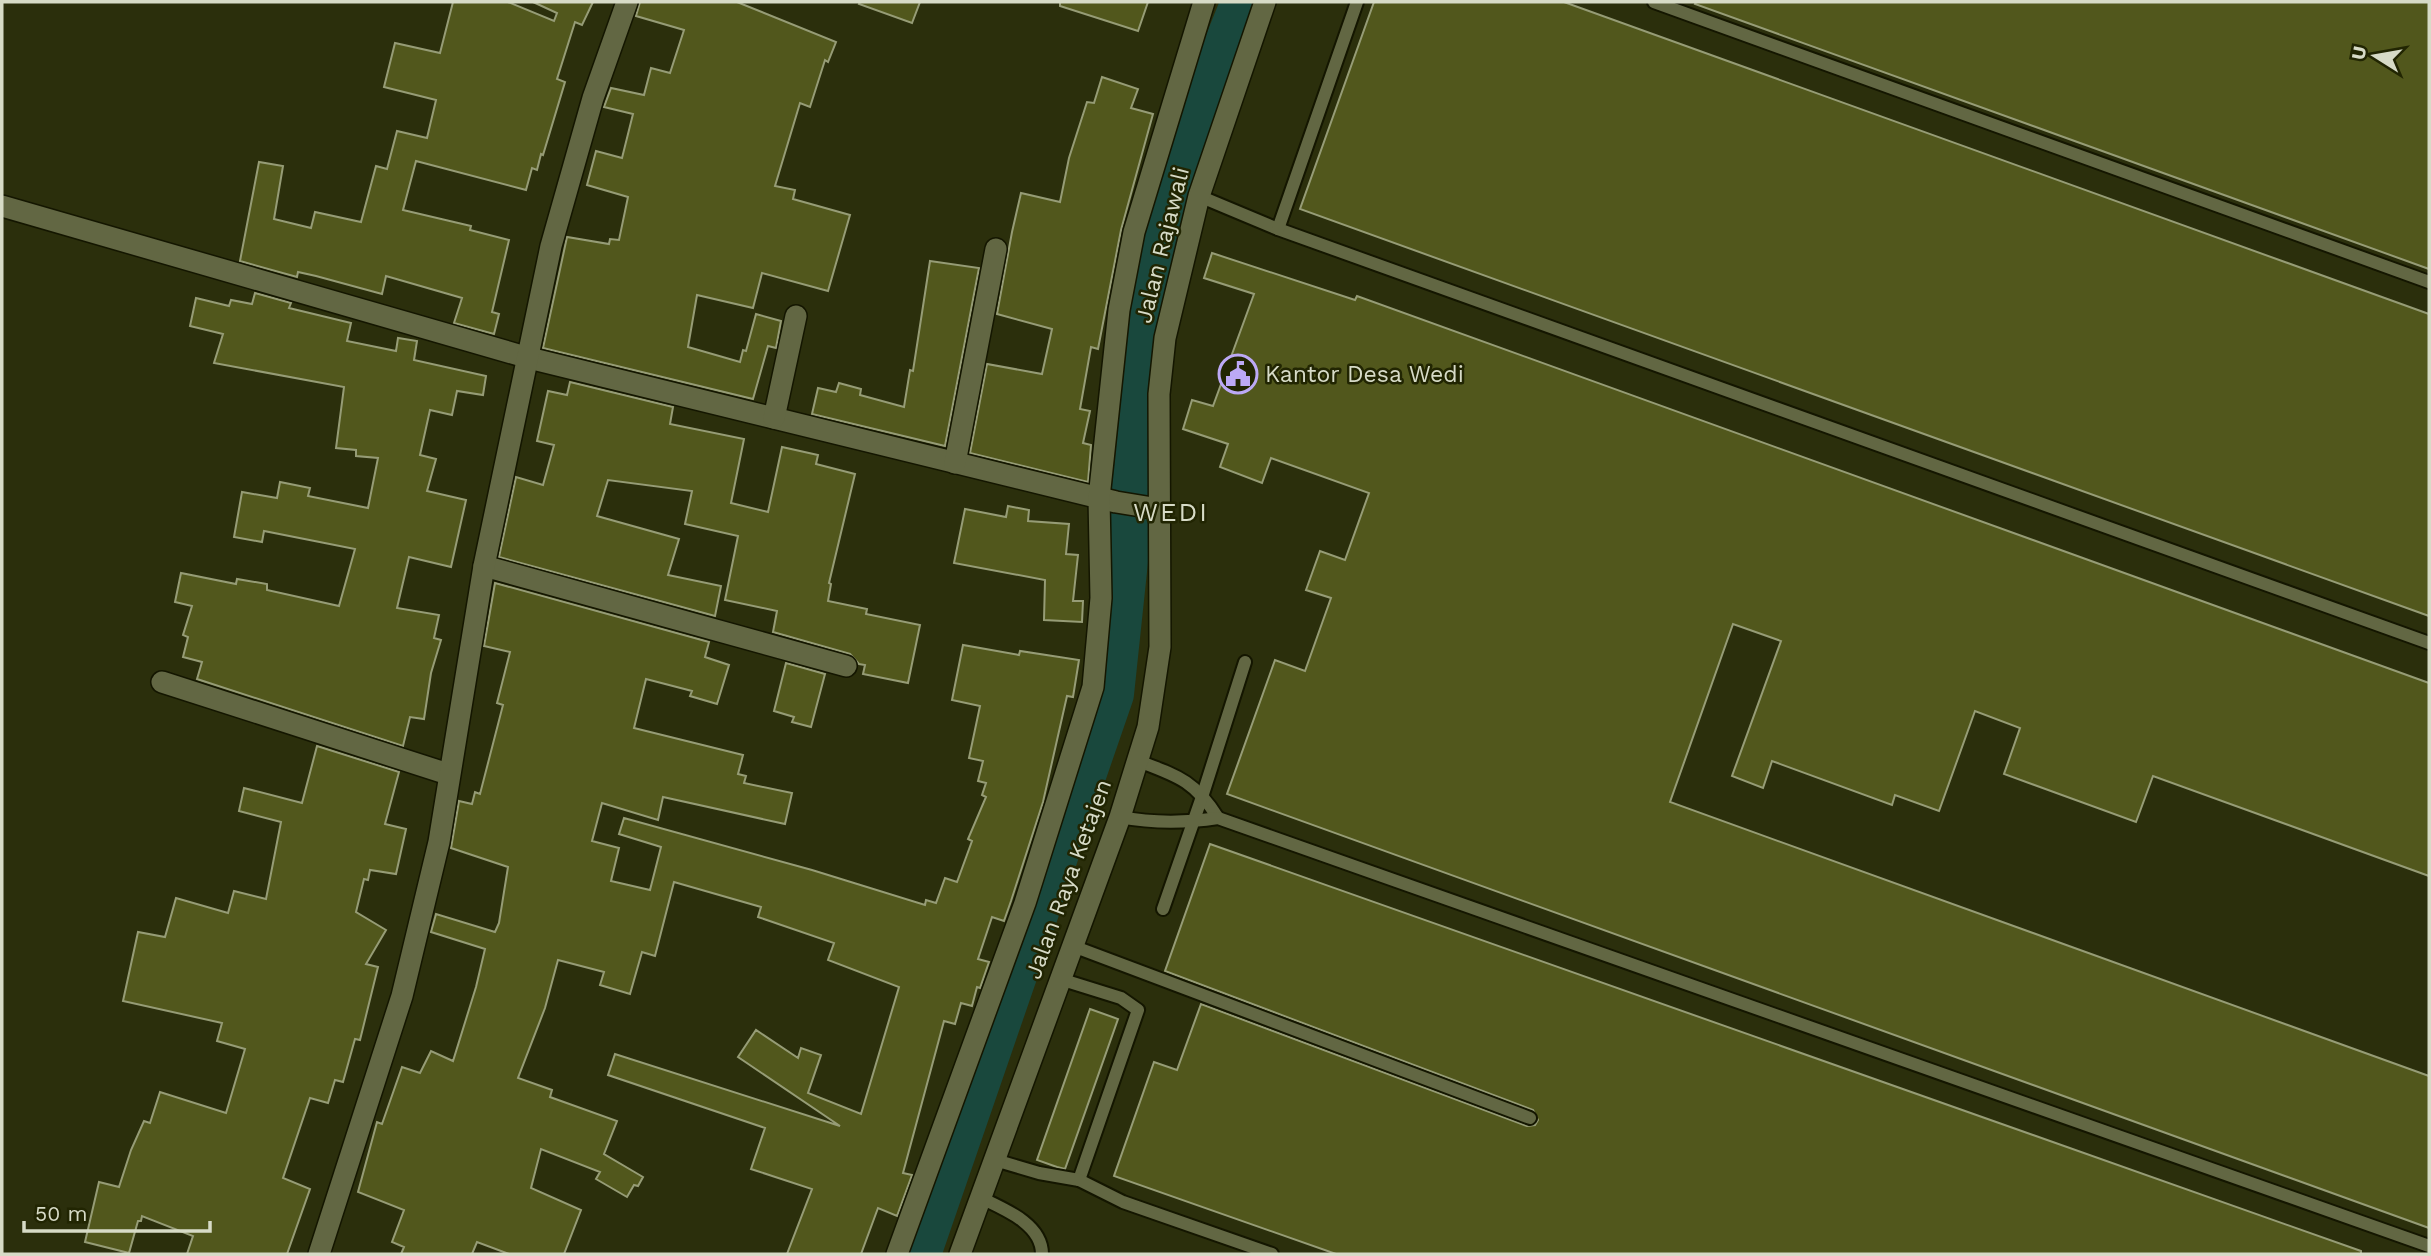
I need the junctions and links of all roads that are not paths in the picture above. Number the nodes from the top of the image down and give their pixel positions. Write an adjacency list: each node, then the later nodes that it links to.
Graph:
1 (627, 2): 12 (street)
2 (1204, 2): 15 (street)
3 (1265, 2): 6 (street, Jalan Rajawali)
4 (1357, 2): 8 (lane)
5 (1654, 2): 10 (lane)
6 (1199, 196): 8 (lane); 16 (street, Jalan Rajawali)
7 (2, 206): 12 (street)
8 (1278, 229): 18 (lane)
9 (996, 249): 14 (street)
10 (2429, 282)
11 (796, 316): 13 (street)
12 (528, 358): 13 (street); 17 (street)
13 (774, 418): 14 (street)
14 (955, 463): 15 (street)
15 (1108, 500): 16 (street); 37 (street)
16 (1152, 508): 22 (street, Jalan Raya Ketajen)
17 (484, 566): 20 (street); 23 (street)
18 (2429, 643)
19 (1245, 662): 24 (lane)
20 (846, 666)
21 (162, 682): 23 (street)
22 (1138, 761): 24 (lane); 25 (street, Jalan Raya Ketajen)
23 (449, 774): 36 (street)
24 (1203, 794): 26 (lane); 27 (lane)
25 (1120, 817): 27 (lane); 29 (street, Jalan Raya Ketajen)
26 (1218, 818): 27 (lane); 35 (lane)
27 (1193, 822): 28 (lane)
28 (1163, 909)
29 (1070, 945): 30 (street, Jalan Raya Ketajen); 31 (lane)
30 (1060, 979): 32 (street, Jalan Raya Ketajen); 33 (lane)
31 (1530, 1118)
32 (995, 1160): 33 (lane); 34 (street, Jalan Raya Ketajen)
33 (1079, 1180): 40 (lane)
34 (981, 1198): 38 (street, Jalan Raya Ketajen); 39 (lane)
35 (2429, 1246)
36 (319, 1254)
37 (897, 1254)
38 (960, 1254)
39 (1042, 1254)
40 (1272, 1254)

